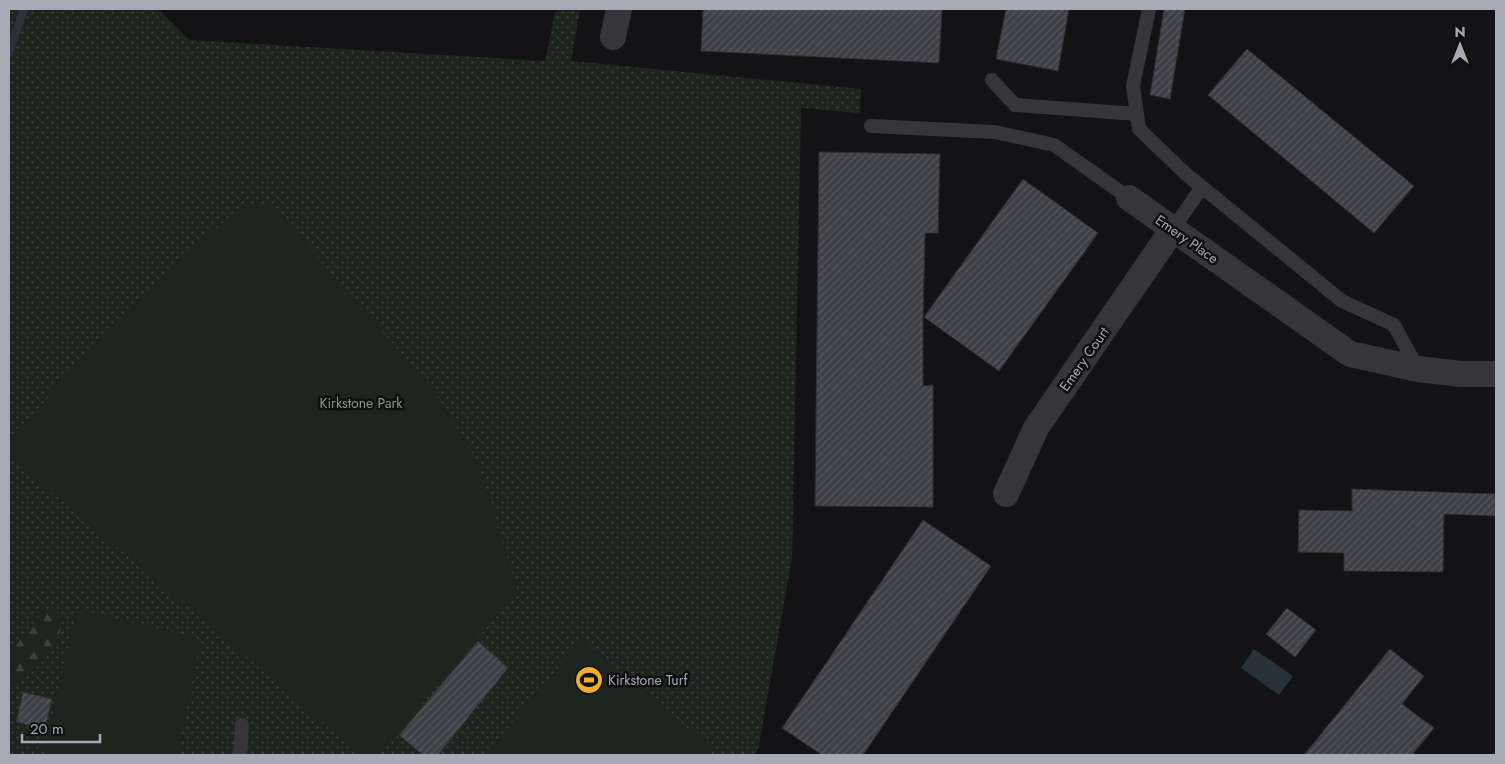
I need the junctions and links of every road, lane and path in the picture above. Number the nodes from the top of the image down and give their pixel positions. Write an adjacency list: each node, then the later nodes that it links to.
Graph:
1 (619, 9): 3 (street)
2 (1149, 9): 5 (lane)
3 (613, 37)
4 (992, 80): 5 (lane)
5 (1137, 114): 7 (lane)
6 (871, 126): 8 (lane, Emery Place)
7 (1202, 187): 9 (lane); 10 (lane)
8 (1129, 198): 9 (street, Emery Place)
9 (1173, 229): 10 (street, Emery Place); 12 (street, Emery Court)
10 (1418, 369): 11 (street, Emery Place)
11 (1496, 374)
12 (1006, 494)
13 (242, 725): 14 (lane)
14 (240, 755)

